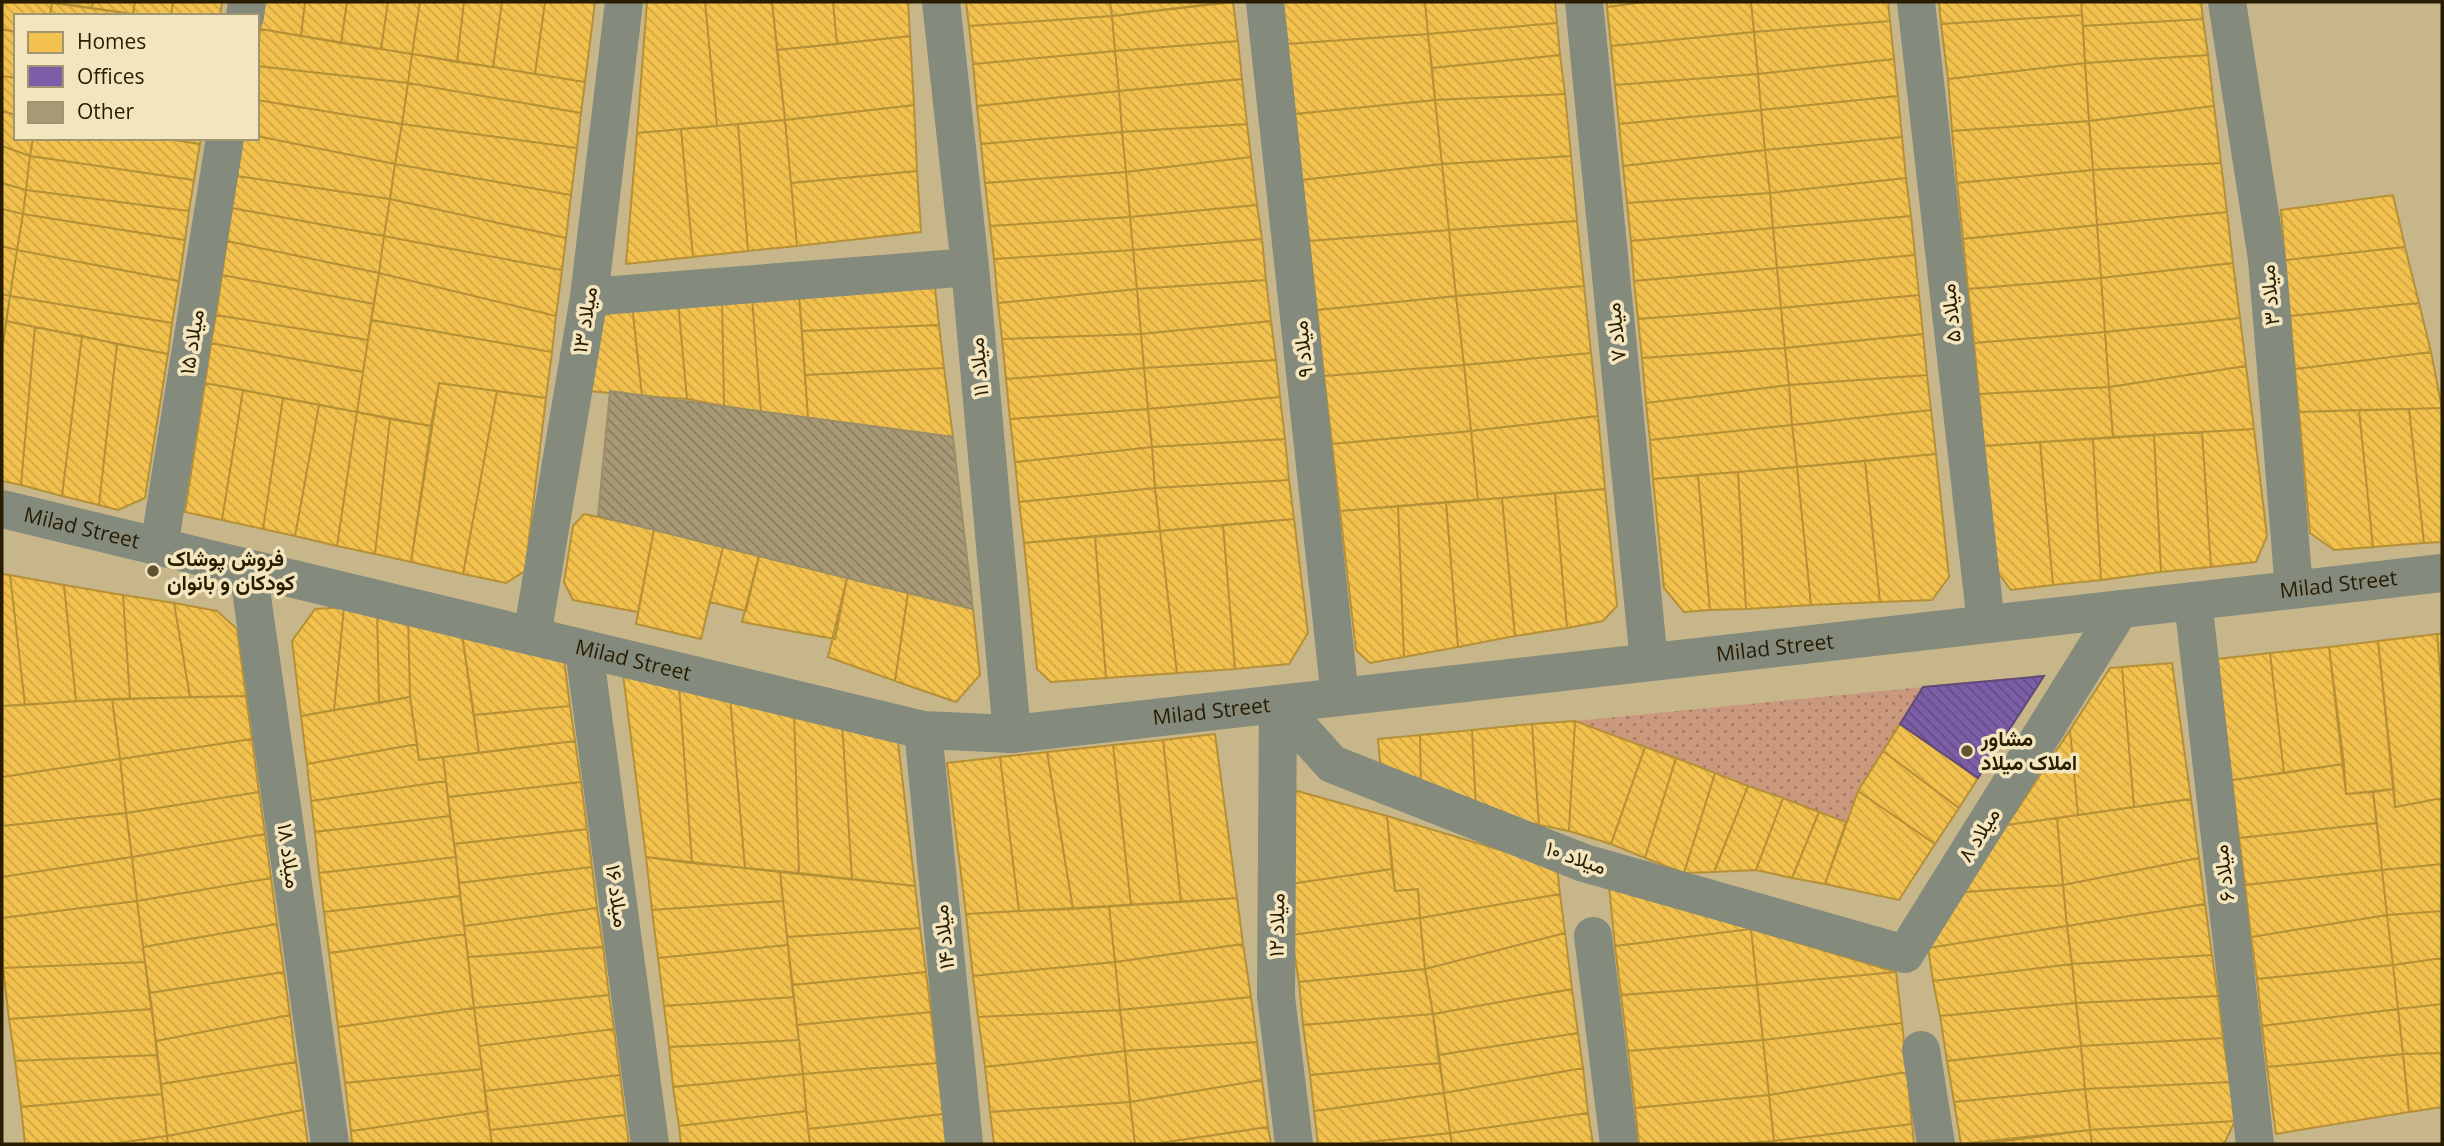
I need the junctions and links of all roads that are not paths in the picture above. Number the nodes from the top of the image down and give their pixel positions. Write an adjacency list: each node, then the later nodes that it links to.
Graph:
1 (624, 2): 9 (street, میلاد ۱۳)
2 (941, 2): 8 (street, میلاد ۱۱)
3 (1265, 2): 21 (street, میلاد ۹)
4 (1584, 2): 20 (street, میلاد ۷)
5 (1916, 2): 17 (street, میلاد ۵)
6 (2227, 2): 14 (street, میلاد ۳)
7 (225, 140): 11 (street, میلاد ۱۵)
8 (970, 267): 9 (street); 24 (street, میلاد ۱۱)
9 (589, 297): 18 (street, میلاد ۱۳)
10 (2, 509): 11 (street, Milad Street)
11 (159, 547): 12 (street, Milad Street)
12 (248, 569): 18 (street, Milad Street); 28 (street, میلاد ۱۸)
13 (2442, 573): 14 (street, Milad Street)
14 (2294, 589): 15 (street, Milad Street)
15 (2193, 601): 16 (street, Milad Street); 34 (street, میلاد ۶)
16 (2120, 609): 17 (street, Milad Street); 26 (street, میلاد ۸)
17 (1986, 624): 20 (street, Milad Street)
18 (532, 636): 19 (street, Milad Street)
19 (584, 649): 23 (street, Milad Street); 29 (street, میلاد ۱۶)
20 (1649, 662): 21 (street, Milad Street)
21 (1340, 697): 22 (street, Milad Street)
22 (1278, 704): 24 (street, Milad Street); 26 (street, میلاد ۱۰); 31 (street, میلاد ۱۲)
23 (923, 730): 24 (street, Milad Street); 30 (street, میلاد ۱۴)
24 (1012, 734)
25 (1593, 936): 32 (street)
26 (1905, 954)
27 (1922, 1050): 33 (street)
28 (330, 1144)
29 (650, 1144)
30 (964, 1144)
31 (1294, 1144)
32 (1619, 1144)
33 (1936, 1144)
34 (2256, 1144)

